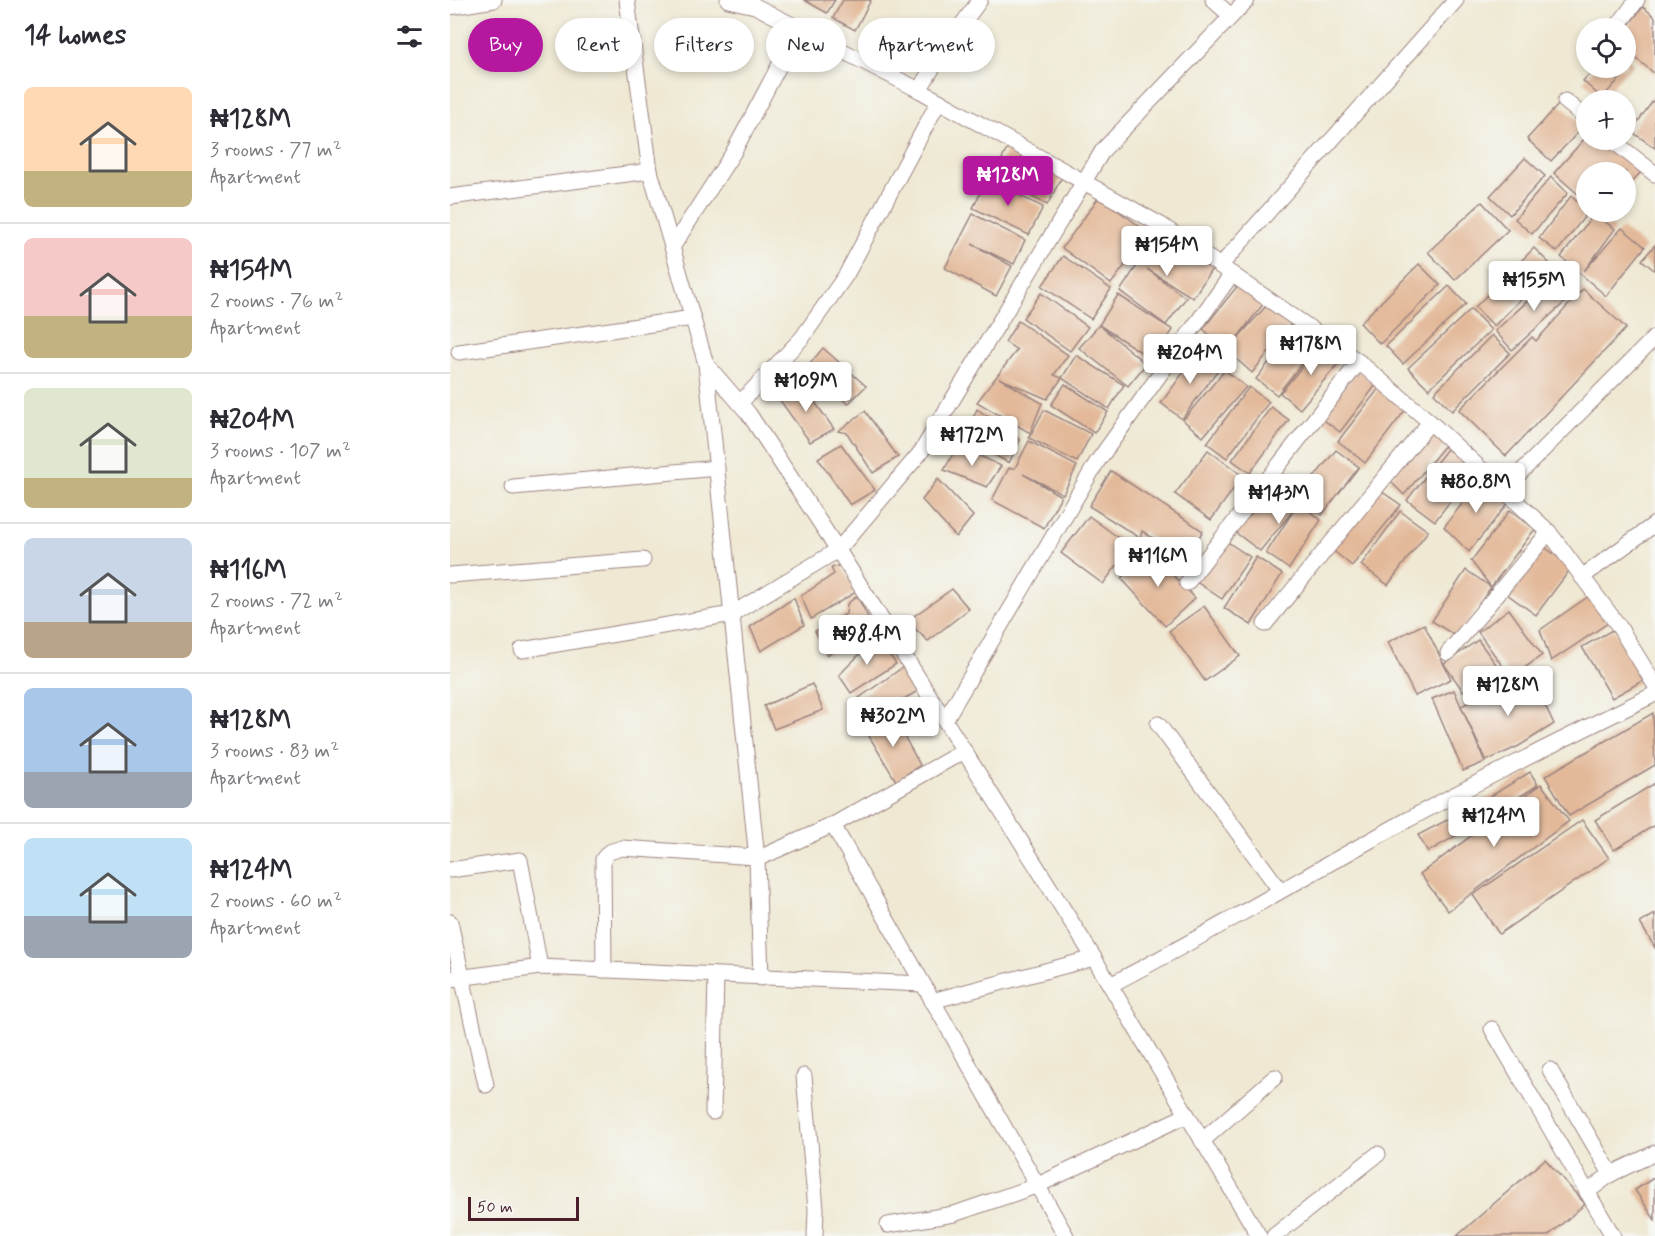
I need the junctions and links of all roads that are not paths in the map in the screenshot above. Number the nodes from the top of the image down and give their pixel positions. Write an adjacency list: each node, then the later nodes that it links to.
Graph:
1 (494, 0): 10 (street)
2 (627, 0): 21 (street)
3 (728, 0): 9 (street)
4 (1213, 0): 11 (street)
5 (1247, 0): 11 (street)
6 (1456, 0): 26 (street)
7 (1637, 0): 13 (street)
8 (974, 2): 16 (street)
9 (756, 3): 12 (street)
10 (450, 7)
11 (1231, 16): 23 (street)
12 (782, 18)
13 (1624, 18)
14 (846, 52): 16 (street)
15 (776, 72): 25 (street)
16 (919, 90): 17 (street)
17 (939, 101): 23 (street); 32 (street)
18 (1565, 101): 19 (street)
19 (1576, 110)
20 (1625, 150): 22 (street)
21 (650, 171): 24 (street); 25 (street)
22 (1655, 174)
23 (1084, 182): 26 (street); 39 (street)
24 (450, 196)
25 (673, 246): 27 (street)
26 (1226, 270): 30 (street); 50 (street)
27 (693, 318): 29 (street); 31 (street)
28 (1655, 337): 36 (street)
29 (459, 352)
30 (1359, 362): 33 (street); 43 (street)
31 (706, 364): 32 (street); 34 (street)
32 (740, 403): 39 (street)
33 (1430, 422): 36 (street); 45 (street)
34 (717, 468): 35 (street); 44 (street)
35 (513, 487)
36 (1503, 490): 38 (street)
37 (1655, 524): 42 (street)
38 (1549, 532): 42 (street); 47 (street)
39 (838, 550): 44 (street); 50 (street)
40 (644, 560): 41 (street)
41 (450, 575)
42 (1582, 578): 48 (street)
43 (1187, 583)
44 (732, 614): 46 (street); 54 (street)
45 (1265, 624)
46 (522, 650)
47 (1448, 653)
48 (1655, 685)
49 (1655, 694): 56 (street)
50 (945, 720): 52 (street)
51 (1158, 724): 56 (street)
52 (964, 751): 53 (street); 58 (street)
53 (833, 825): 54 (street); 64 (street)
54 (756, 858): 60 (street); 63 (street)
55 (450, 870): 59 (street)
56 (1280, 890): 65 (street)
57 (450, 922): 62 (street)
58 (1094, 958): 65 (street); 66 (street)
59 (540, 967): 60 (street); 62 (street)
60 (604, 970): 61 (street)
61 (716, 975): 63 (street); 72 (street)
62 (456, 978): 71 (street)
63 (761, 978): 64 (street)
64 (922, 984): 66 (street)
65 (1110, 985): 73 (street)
66 (932, 1001): 78 (street)
67 (1492, 1029): 79 (street)
68 (1550, 1070): 77 (street)
69 (804, 1076): 81 (street)
70 (1275, 1077): 74 (street)
71 (486, 1085)
72 (713, 1112)
73 (1187, 1115): 74 (street); 78 (street)
74 (1203, 1141): 83 (street)
75 (1655, 1153): 77 (street)
76 (1377, 1154): 84 (street)
77 (1611, 1174): 79 (street)
78 (1036, 1186): 80 (street); 82 (street)
79 (1587, 1192): 85 (street)
80 (888, 1225)
81 (814, 1236)
82 (1066, 1236)
83 (1259, 1236)
84 (1274, 1236)
85 (1613, 1236)

